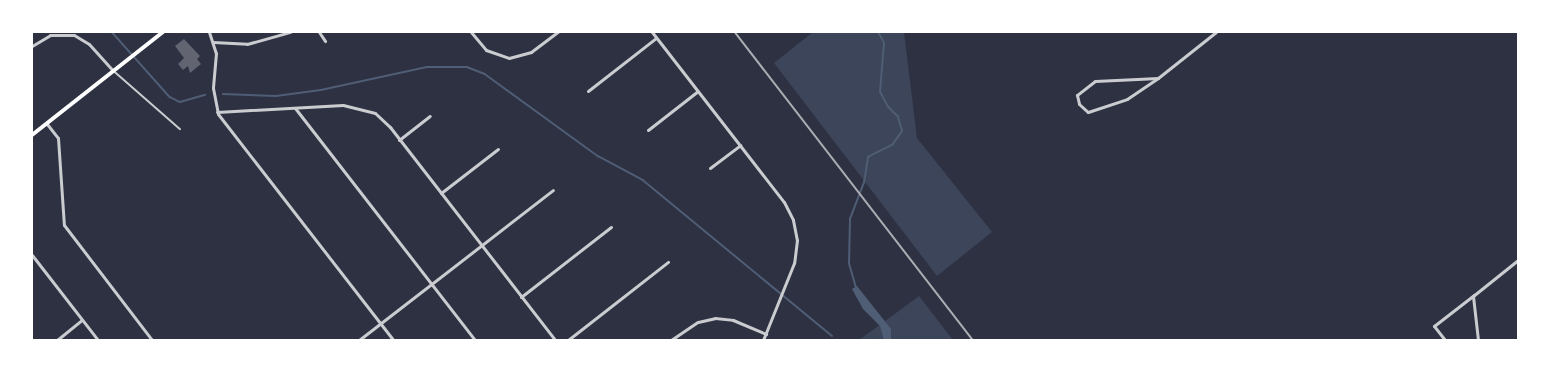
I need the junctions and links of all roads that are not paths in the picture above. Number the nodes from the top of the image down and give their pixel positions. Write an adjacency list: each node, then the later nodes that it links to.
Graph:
1 (163, 32): 13 (main road)
2 (209, 32): 11 (street)
3 (290, 32): 11 (street)
4 (319, 32): 10 (street)
5 (471, 32): 6 (street)
6 (558, 32)
7 (652, 32): 9 (street)
8 (1216, 32): 14 (street)
9 (656, 38): 15 (street); 16 (street)
10 (325, 41)
11 (214, 42): 18 (street)
12 (32, 46): 13 (street)
13 (113, 71): 20 (main road); 21 (lane)
14 (1158, 78): 14 (street)
15 (588, 91)
16 (698, 91): 22 (street); 25 (street)
17 (295, 108): 18 (street); 24 (street); 35 (street)
18 (217, 112): 39 (street)
19 (430, 116): 24 (street)
20 (47, 124): 23 (main road); 43 (street)
21 (180, 129)
22 (648, 130)
23 (32, 135)
24 (400, 140): 29 (street)
25 (740, 145): 27 (street); 40 (street)
26 (498, 150): 29 (street)
27 (710, 168)
28 (553, 190): 31 (street)
29 (441, 193): 31 (street)
30 (611, 227): 37 (street)
31 (481, 245): 35 (street); 37 (street)
32 (32, 255): 38 (street)
33 (1518, 260): 36 (street)
34 (668, 262): 48 (street)
35 (432, 284): 39 (street); 46 (street)
36 (1476, 294): 51 (street); 52 (street)
37 (521, 297): 47 (street)
38 (82, 320): 41 (street); 42 (street)
39 (380, 323): 44 (street); 45 (street)
40 (766, 334): 49 (street); 50 (street)
41 (57, 340)
42 (98, 340)
43 (152, 340)
44 (359, 340)
45 (393, 340)
46 (475, 340)
47 (555, 340)
48 (568, 340)
49 (671, 340)
50 (763, 340)
51 (1445, 340)
52 (1478, 340)

